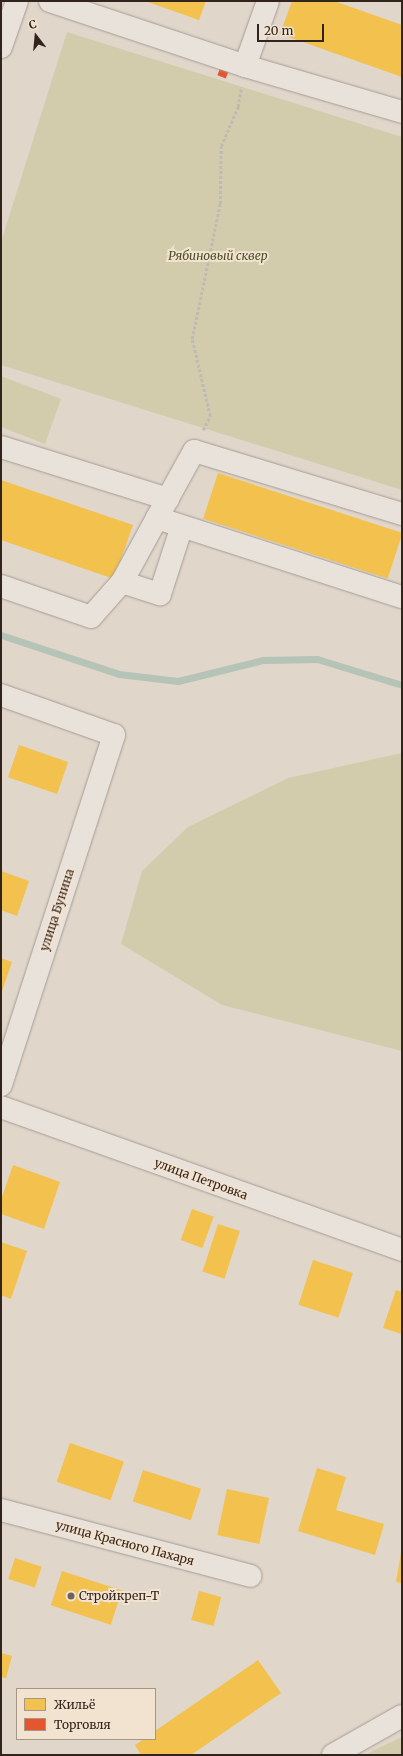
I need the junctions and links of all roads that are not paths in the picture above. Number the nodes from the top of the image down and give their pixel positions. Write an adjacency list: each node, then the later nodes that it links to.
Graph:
1 (17, 1): 4 (street)
2 (50, 1): 5 (street)
3 (268, 1): 5 (street)
4 (1, 47)
5 (245, 66): 6 (street)
6 (402, 112)
7 (1, 447): 8 (street)
8 (168, 499): 9 (street); 10 (street)
9 (402, 514)
10 (157, 518): 11 (street); 12 (street)
11 (182, 526): 12 (street); 14 (street)
12 (122, 582): 13 (street)
13 (1, 586)
14 (402, 597)
15 (1, 695): 16 (street, улица Бунина)
16 (1, 1084)
17 (1, 1107): 18 (street, улица Петровка)
18 (402, 1250)
19 (1, 1510): 20 (street, улица Красного Пахаря)
20 (250, 1576)
21 (402, 1716): 22 (street)
22 (333, 1755)

